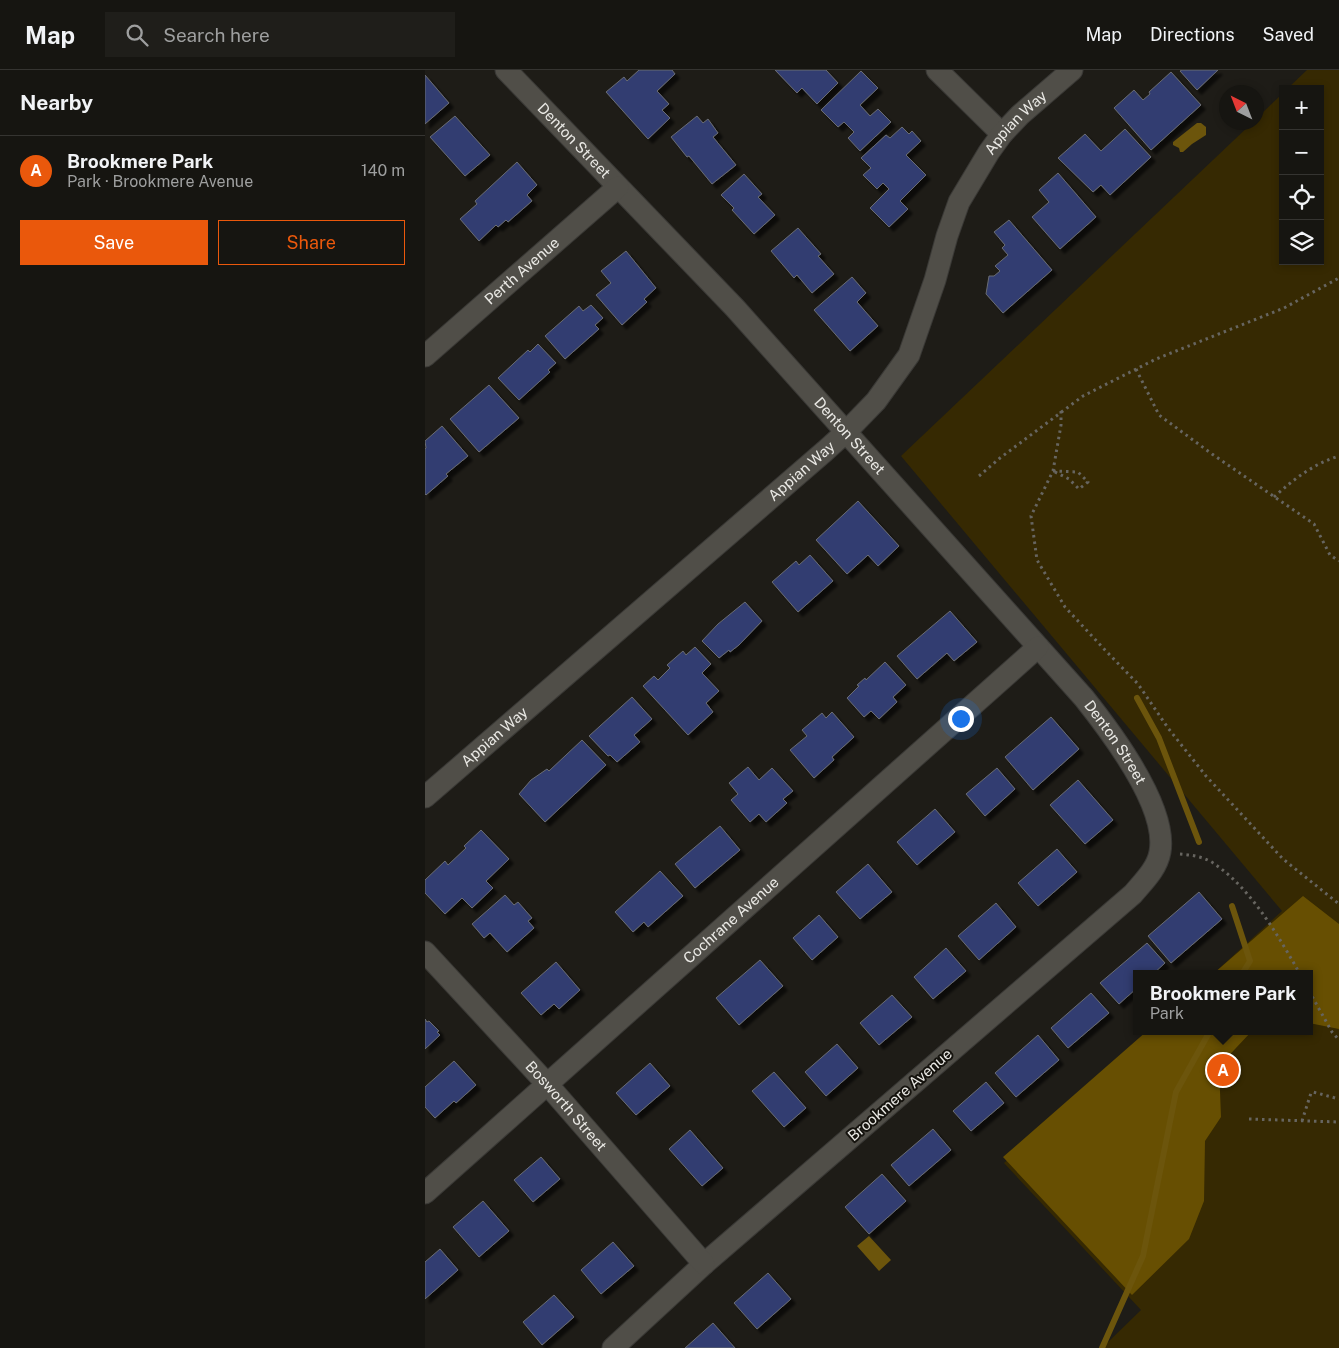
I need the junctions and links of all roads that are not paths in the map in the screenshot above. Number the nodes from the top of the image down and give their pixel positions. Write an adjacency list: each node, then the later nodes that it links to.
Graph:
1 (505, 70): 5 (street, Denton Street)
2 (937, 70): 4 (street)
3 (1072, 70): 4 (street, Appian Way)
4 (1002, 134): 7 (street, Appian Way)
5 (618, 187): 6 (street, Perth Avenue); 7 (street, Denton Street)
6 (425, 356)
7 (846, 432): 8 (street, Denton Street); 9 (street, Appian Way)
8 (1038, 647): 10 (street, Denton Street); 12 (street, Cochrane Avenue)
9 (425, 797)
10 (1159, 828): 14 (street, Brookmere Avenue)
11 (425, 952): 12 (street, Bosworth Street)
12 (547, 1084): 13 (street, Cochrane Avenue); 14 (street, Bosworth Street)
13 (425, 1193)
14 (704, 1264): 15 (street, Brookmere Avenue)
15 (613, 1348)

